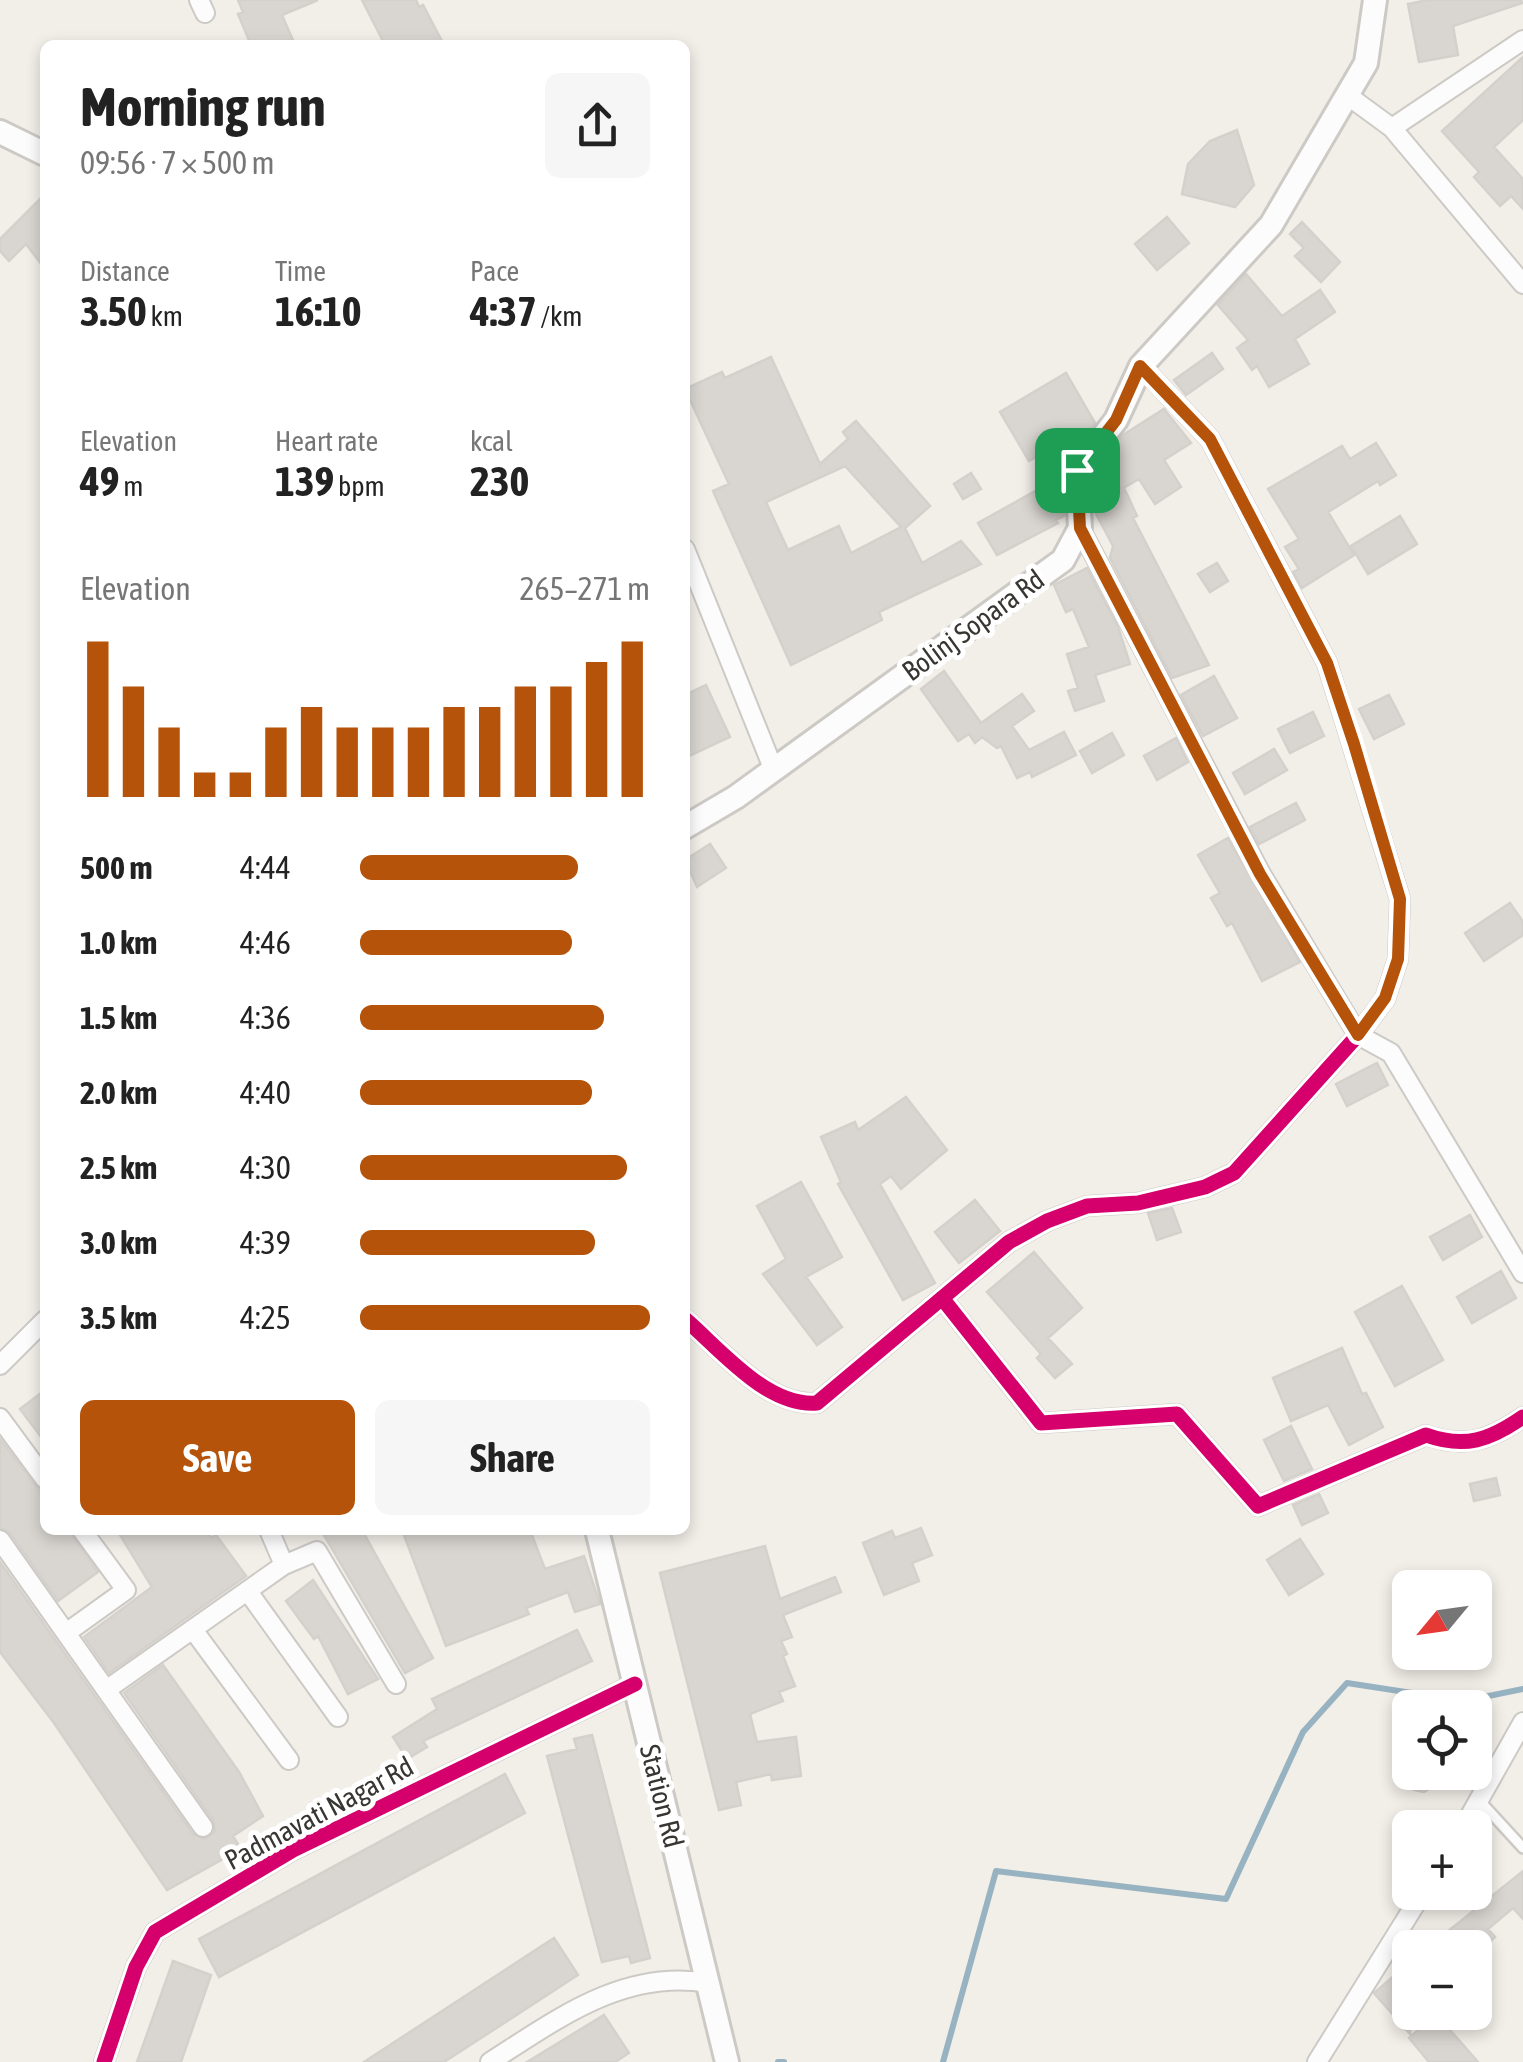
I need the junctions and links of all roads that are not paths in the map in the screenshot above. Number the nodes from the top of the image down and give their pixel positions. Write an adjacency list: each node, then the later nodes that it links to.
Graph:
1 (1374, 0): 3 (main road)
2 (1523, 40): 4 (street)
3 (1347, 95): 4 (street); 8 (main road)
4 (1392, 128): 7 (street)
5 (0, 132): 6 (main road)
6 (40, 152)
7 (1523, 284)
8 (1140, 366): 9 (main road); 13 (street)
9 (1080, 528): 11 (main road, Bolinj Sopara Rd); 13 (street)
10 (690, 561): 11 (street)
11 (773, 768): 12 (main road, Bolinj Sopara Rd)
12 (690, 824)
13 (1358, 1035): 14 (street); 15 (street)
14 (1523, 1273)
15 (942, 1298): 16 (street); 19 (street)
16 (690, 1323)
17 (40, 1325): 18 (street)
18 (0, 1364)
19 (1523, 1416)
20 (0, 1418): 21 (street)
21 (40, 1472)
22 (86, 1535): 29 (street)
23 (272, 1535): 26 (street)
24 (598, 1535): 31 (main road, Station Rd)
25 (0, 1540): 29 (street)
26 (284, 1565): 27 (street); 30 (street)
27 (248, 1594): 28 (street); 33 (street)
28 (194, 1631): 32 (street); 35 (street)
29 (66, 1633): 32 (street)
30 (396, 1684)
31 (634, 1684): 41 (main road, Station Rd); 42 (street, Padmavati Nagar Rd)
32 (106, 1690): 38 (street)
33 (338, 1717)
34 (1523, 1722): 36 (street)
35 (290, 1760)
36 (1480, 1800): 37 (street); 39 (lane)
37 (1474, 1810)
38 (203, 1826)
39 (1523, 1848)
40 (1411, 1910): 45 (street)
41 (708, 1983): 43 (street); 44 (main road, Station Rd)
42 (104, 2062)
43 (490, 2062)
44 (727, 2062)
45 (1316, 2062)

